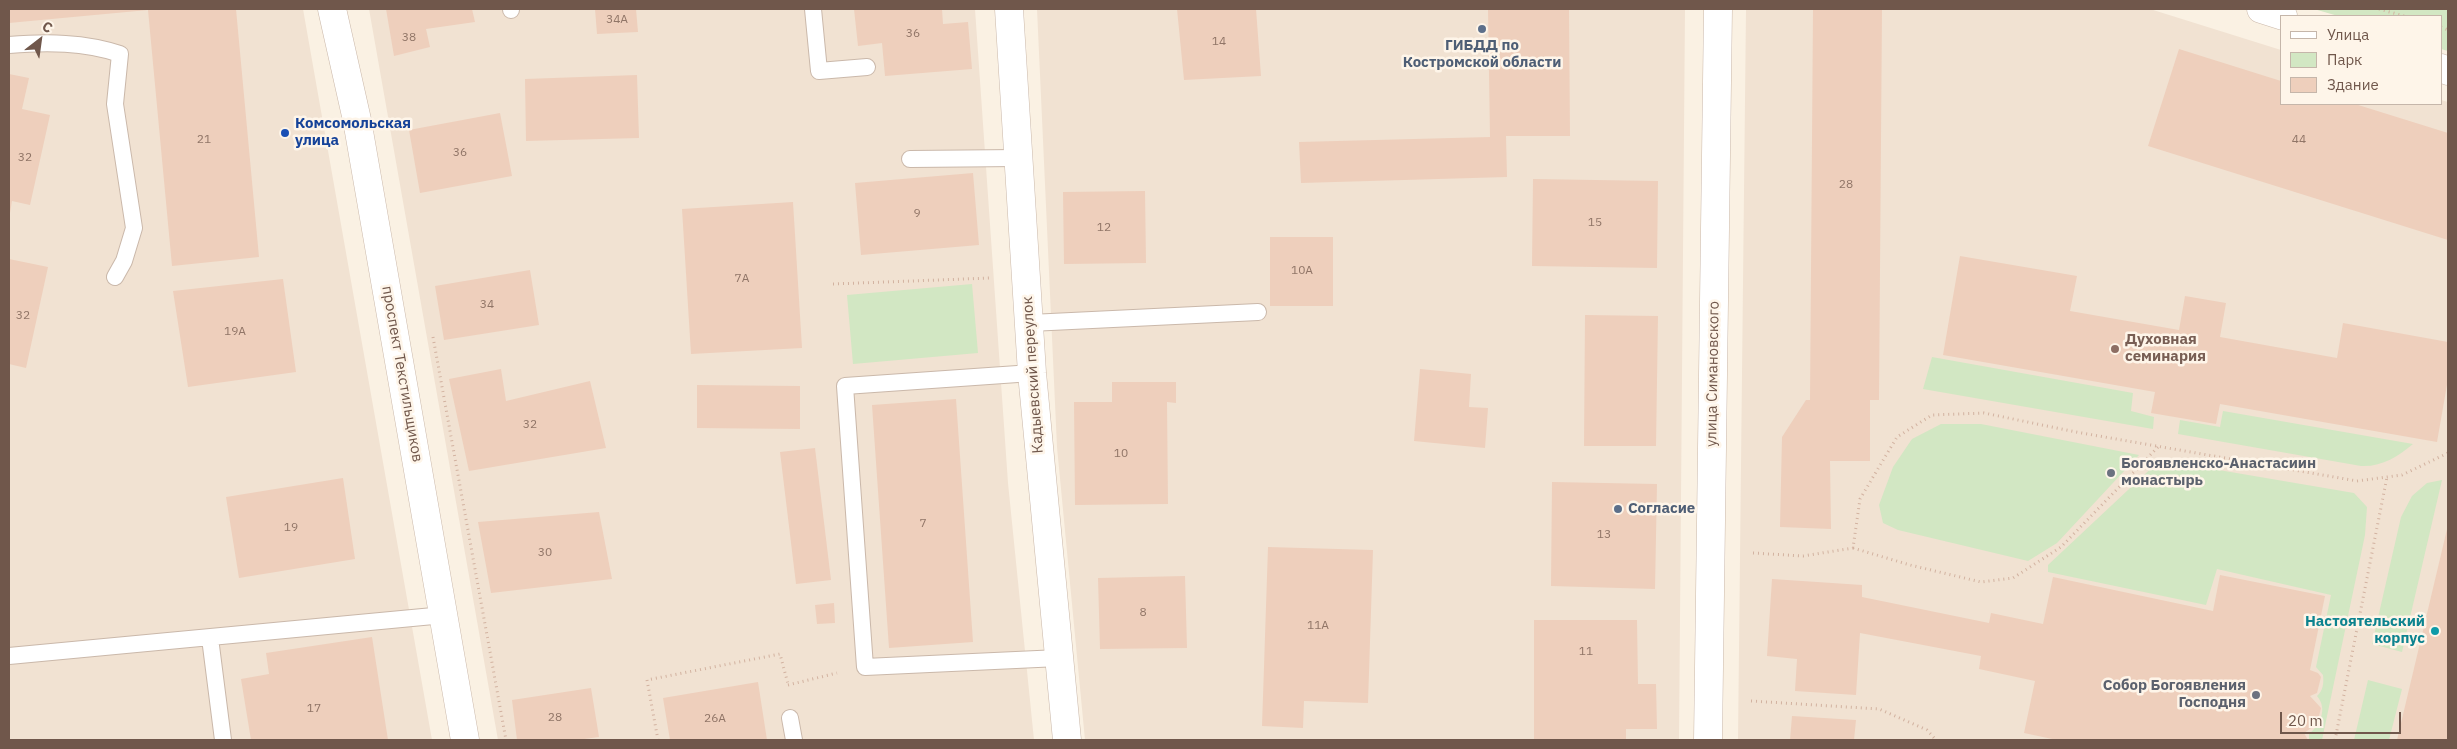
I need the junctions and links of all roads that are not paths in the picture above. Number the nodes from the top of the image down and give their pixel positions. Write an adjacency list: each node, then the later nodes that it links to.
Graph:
1 (332, 9): 15 (street, проспект Текстильщиков)
2 (813, 9): 8 (lane)
3 (1009, 9): 9 (street, Кадыевский переулок)
4 (1718, 9): 24 (street, улица Симановского)
5 (2261, 9): 6 (street)
6 (2280, 15)
7 (9, 45): 11 (lane)
8 (867, 67)
9 (1018, 158): 10 (lane); 13 (street, Кадыевский переулок)
10 (910, 159)
11 (115, 277)
12 (1258, 312): 13 (lane)
13 (1030, 323): 14 (street, Кадыевский переулок)
14 (1032, 373): 18 (street, Кадыевский переулок); 18 (lane)
15 (444, 615): 16 (lane); 21 (street, проспект Текстильщиков)
16 (210, 638): 17 (lane); 20 (lane)
17 (9, 656)
18 (1058, 658): 23 (street, Кадыевский переулок)
19 (790, 718): 22 (lane)
20 (223, 740)
21 (465, 740)
22 (794, 740)
23 (1067, 740)
24 (1708, 740)

